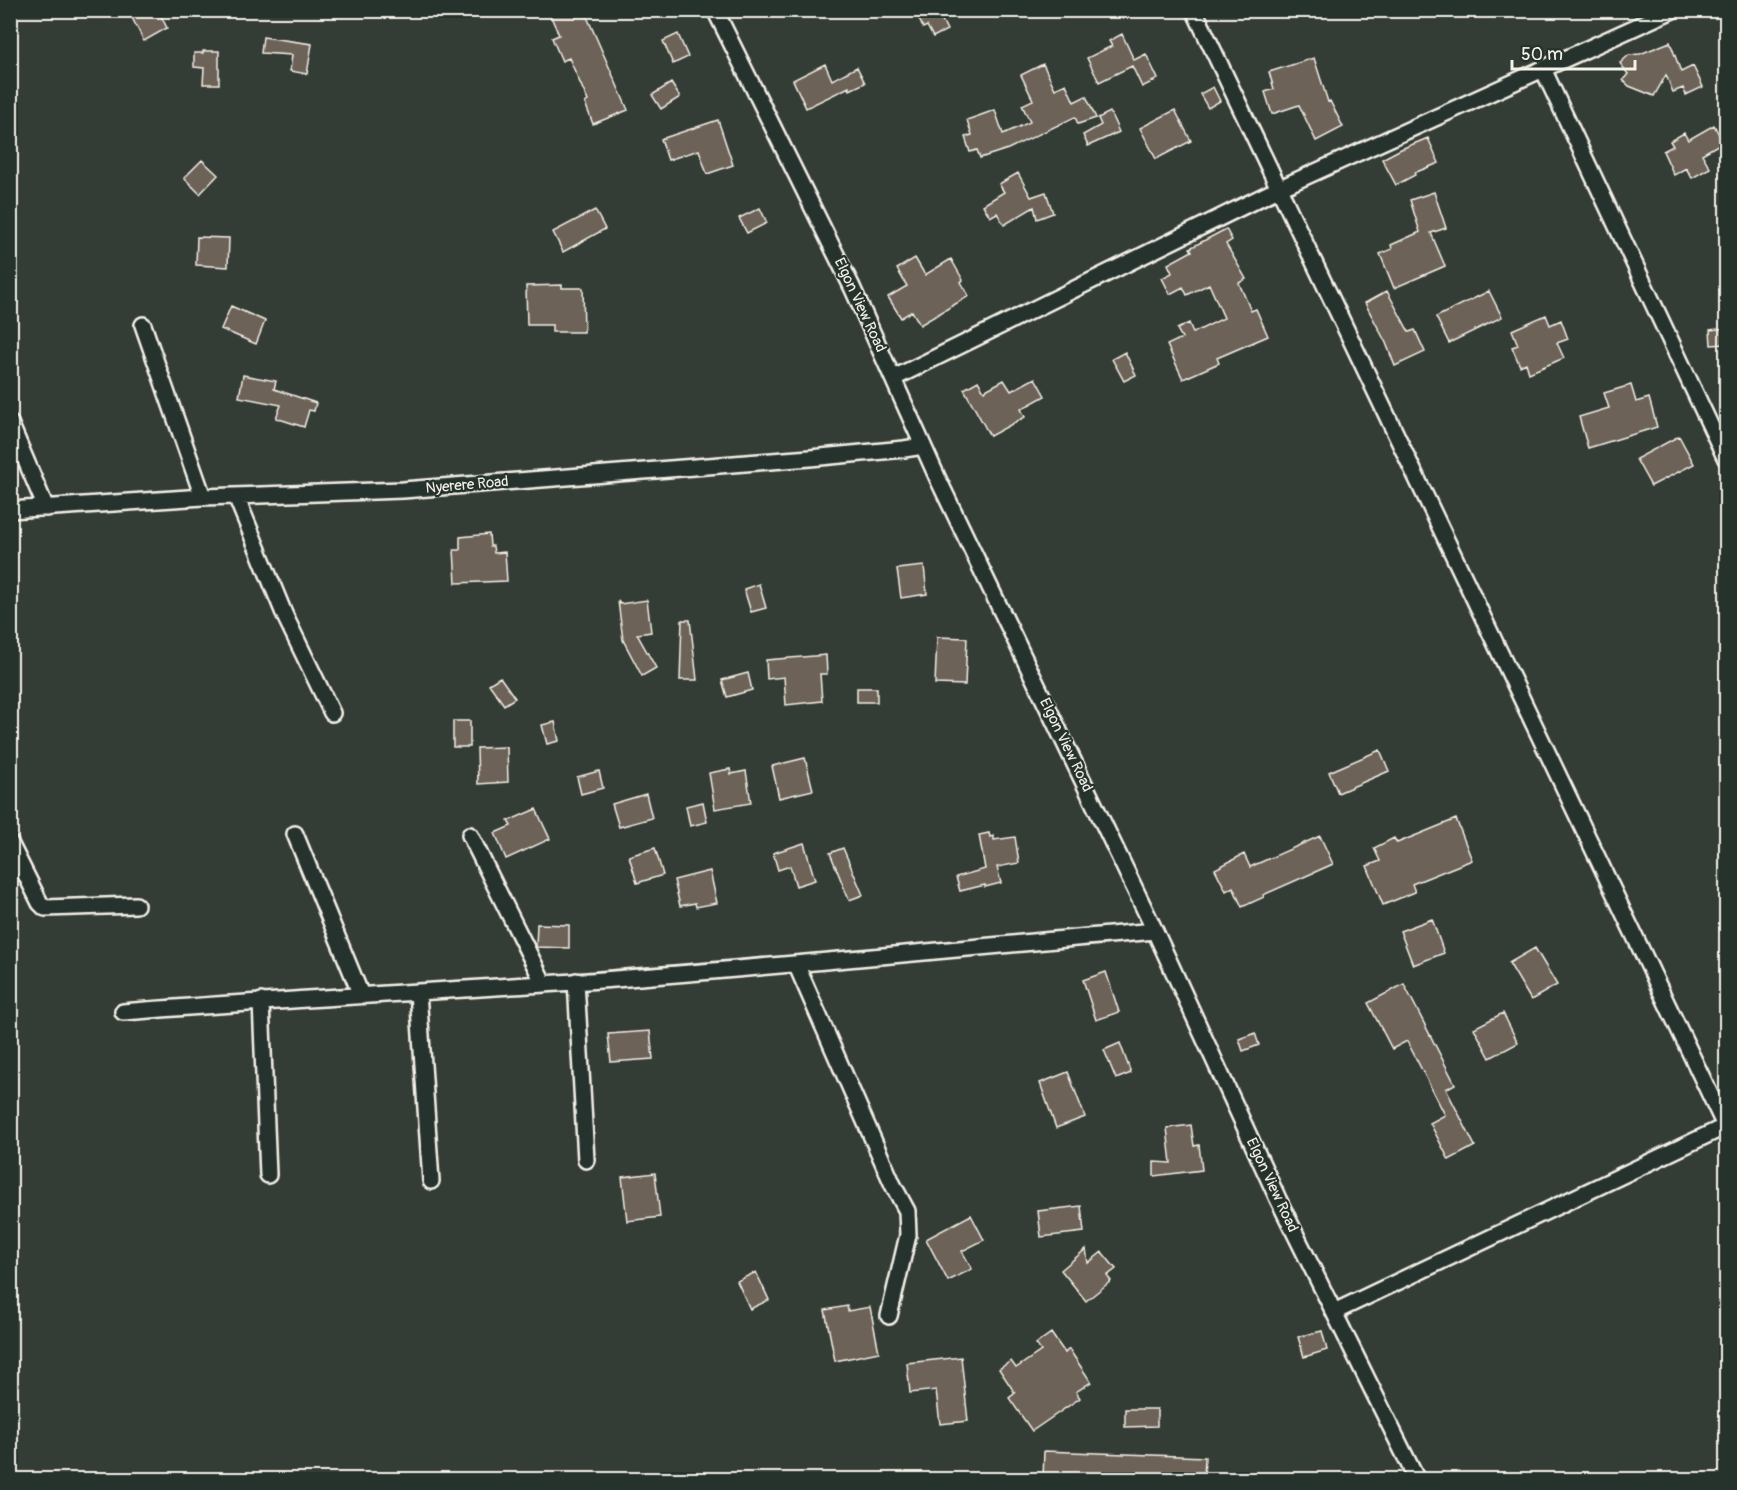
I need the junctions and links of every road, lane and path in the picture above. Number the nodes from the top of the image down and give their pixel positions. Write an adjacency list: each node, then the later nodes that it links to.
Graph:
1 (715, 10): 7 (street, Elgon View Road)
2 (1194, 10): 5 (street)
3 (1673, 10): 4 (street)
4 (1543, 69): 5 (street); 10 (street)
5 (1278, 189): 7 (street); 28 (street)
6 (143, 325): 12 (street)
7 (894, 378): 9 (street, Elgon View Road)
8 (10, 423): 13 (street)
9 (923, 446): 11 (street, Nyerere Road); 20 (street, Elgon View Road)
10 (1726, 459)
11 (236, 496): 12 (street, Nyerere Road); 15 (street)
12 (203, 497): 13 (street, Nyerere Road)
13 (46, 508): 14 (street, Nyerere Road)
14 (10, 510)
15 (332, 713)
16 (295, 834): 25 (street)
17 (470, 835): 23 (street)
18 (10, 843): 19 (street)
19 (136, 905)
20 (1155, 930): 21 (street); 32 (street, Elgon View Road)
21 (796, 964): 22 (street); 33 (street)
22 (576, 981): 23 (street); 29 (street)
23 (544, 984): 24 (street)
24 (418, 992): 25 (street); 31 (street)
25 (361, 995): 26 (street)
26 (261, 1001): 27 (street); 30 (street)
27 (123, 1012)
28 (1726, 1127): 32 (street)
29 (586, 1160)
30 (268, 1175)
31 (431, 1181)
32 (1334, 1312): 34 (street, Elgon View Road)
33 (889, 1316)
34 (1417, 1479)

